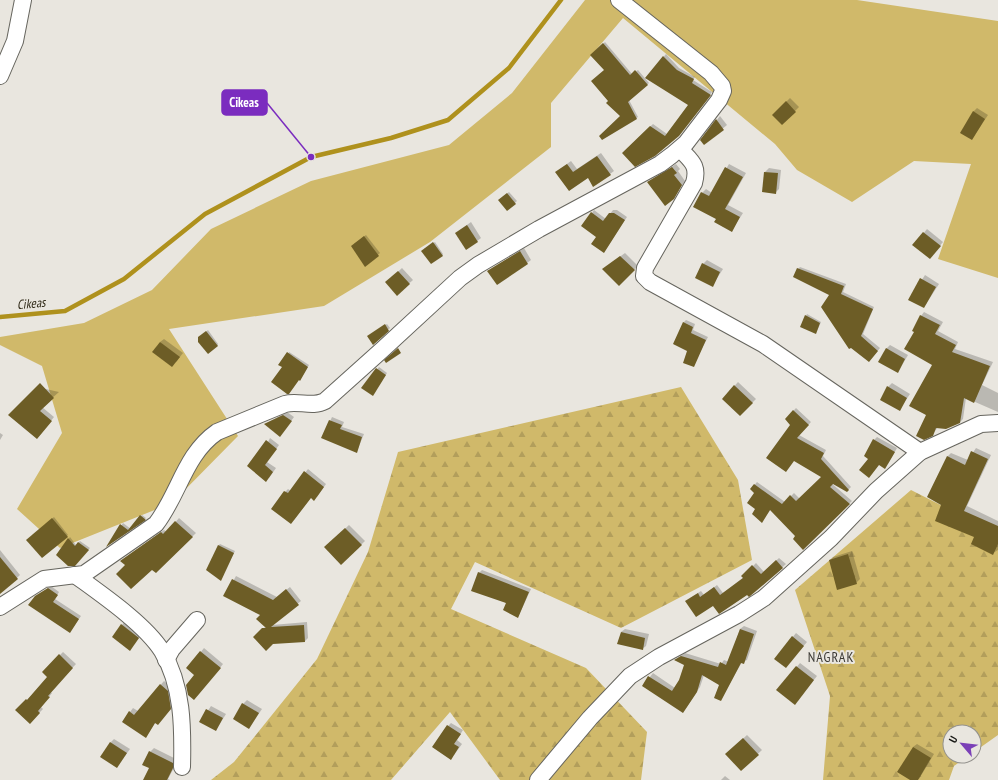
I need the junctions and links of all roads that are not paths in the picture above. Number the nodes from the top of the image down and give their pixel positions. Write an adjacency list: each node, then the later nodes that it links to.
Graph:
1 (23, 0): 3 (street)
2 (619, 0): 4 (street)
3 (0, 76)
4 (680, 149): 6 (street); 7 (street)
5 (998, 423): 6 (street)
6 (920, 452): 12 (street)
7 (75, 575): 8 (street); 10 (street)
8 (0, 607)
9 (197, 620): 10 (street)
10 (166, 660): 11 (street)
11 (182, 767)
12 (538, 780)

